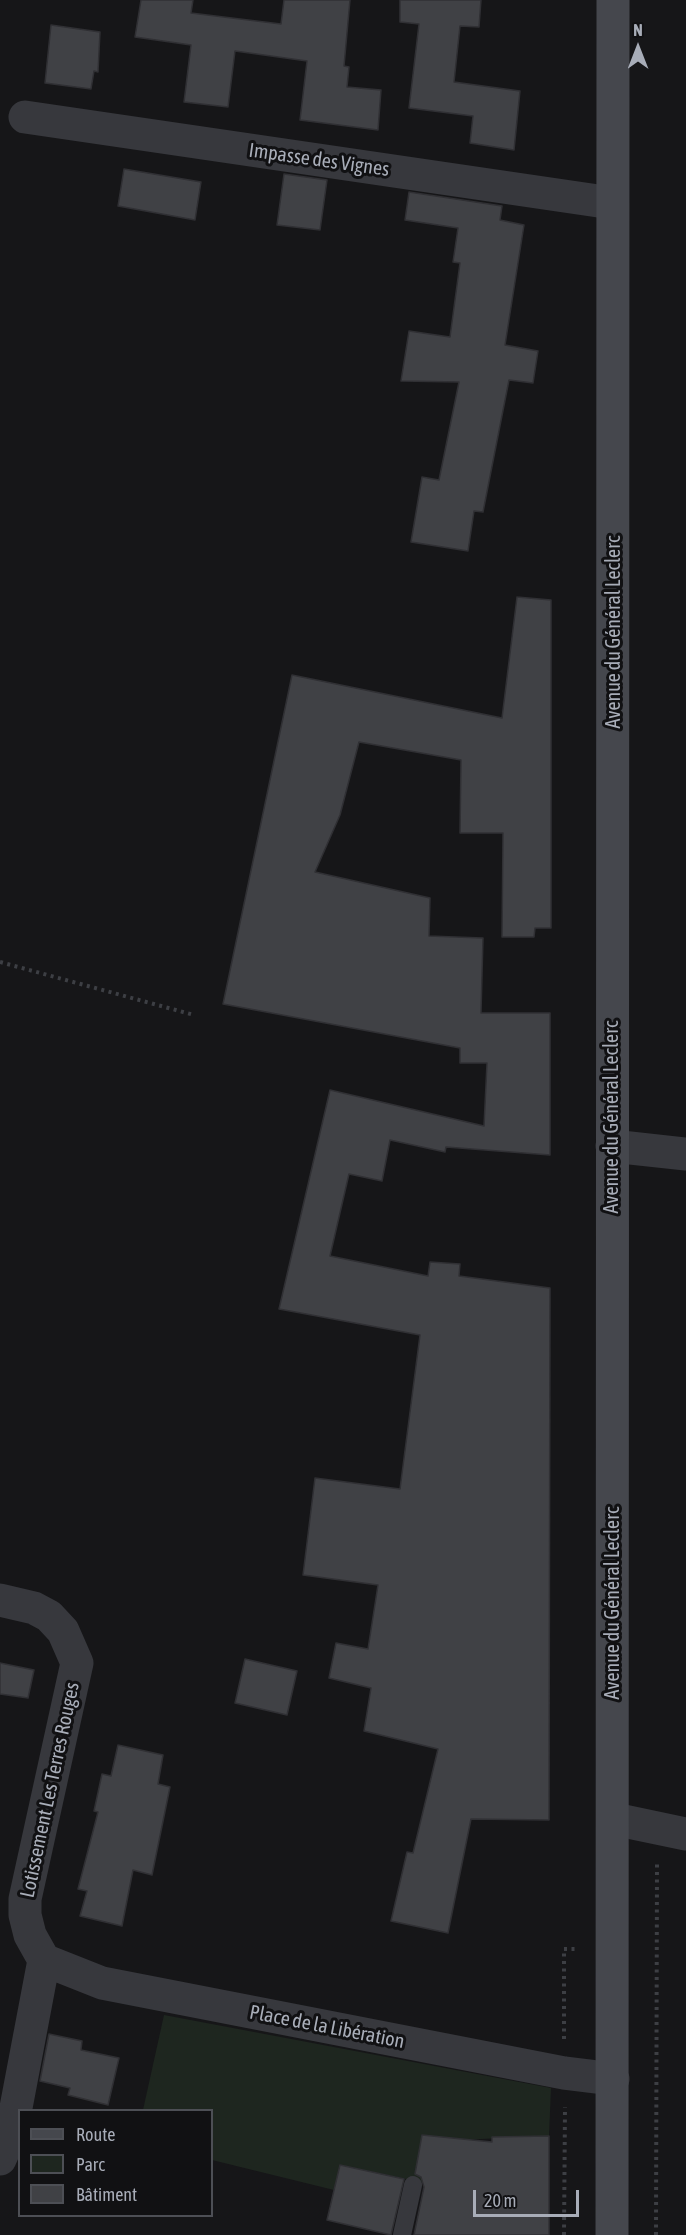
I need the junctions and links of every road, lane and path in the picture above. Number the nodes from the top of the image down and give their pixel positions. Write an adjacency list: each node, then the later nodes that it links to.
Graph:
1 (614, 0): 3 (main road, Avenue du Général Leclerc)
2 (25, 117): 3 (street, Impasse des Vignes)
3 (612, 203): 6 (main road, Avenue du Général Leclerc)
4 (0, 962): 5 (path)
5 (194, 1015)
6 (612, 1146): 7 (street); 9 (main road, Avenue du Général Leclerc)
7 (686, 1154)
8 (0, 1600): 11 (street, Lotissement Les Terres Rouges)
9 (614, 1819): 10 (street); 12 (main road, Avenue du Général Leclerc)
10 (671, 1831): 17 (path)
11 (44, 1960): 12 (street, Place de la Libération); 13 (street)
12 (613, 2079): 16 (main road, Avenue du Général Leclerc)
13 (0, 2159)
14 (412, 2184): 15 (lane)
15 (402, 2235)
16 (612, 2235)
17 (656, 2235)

